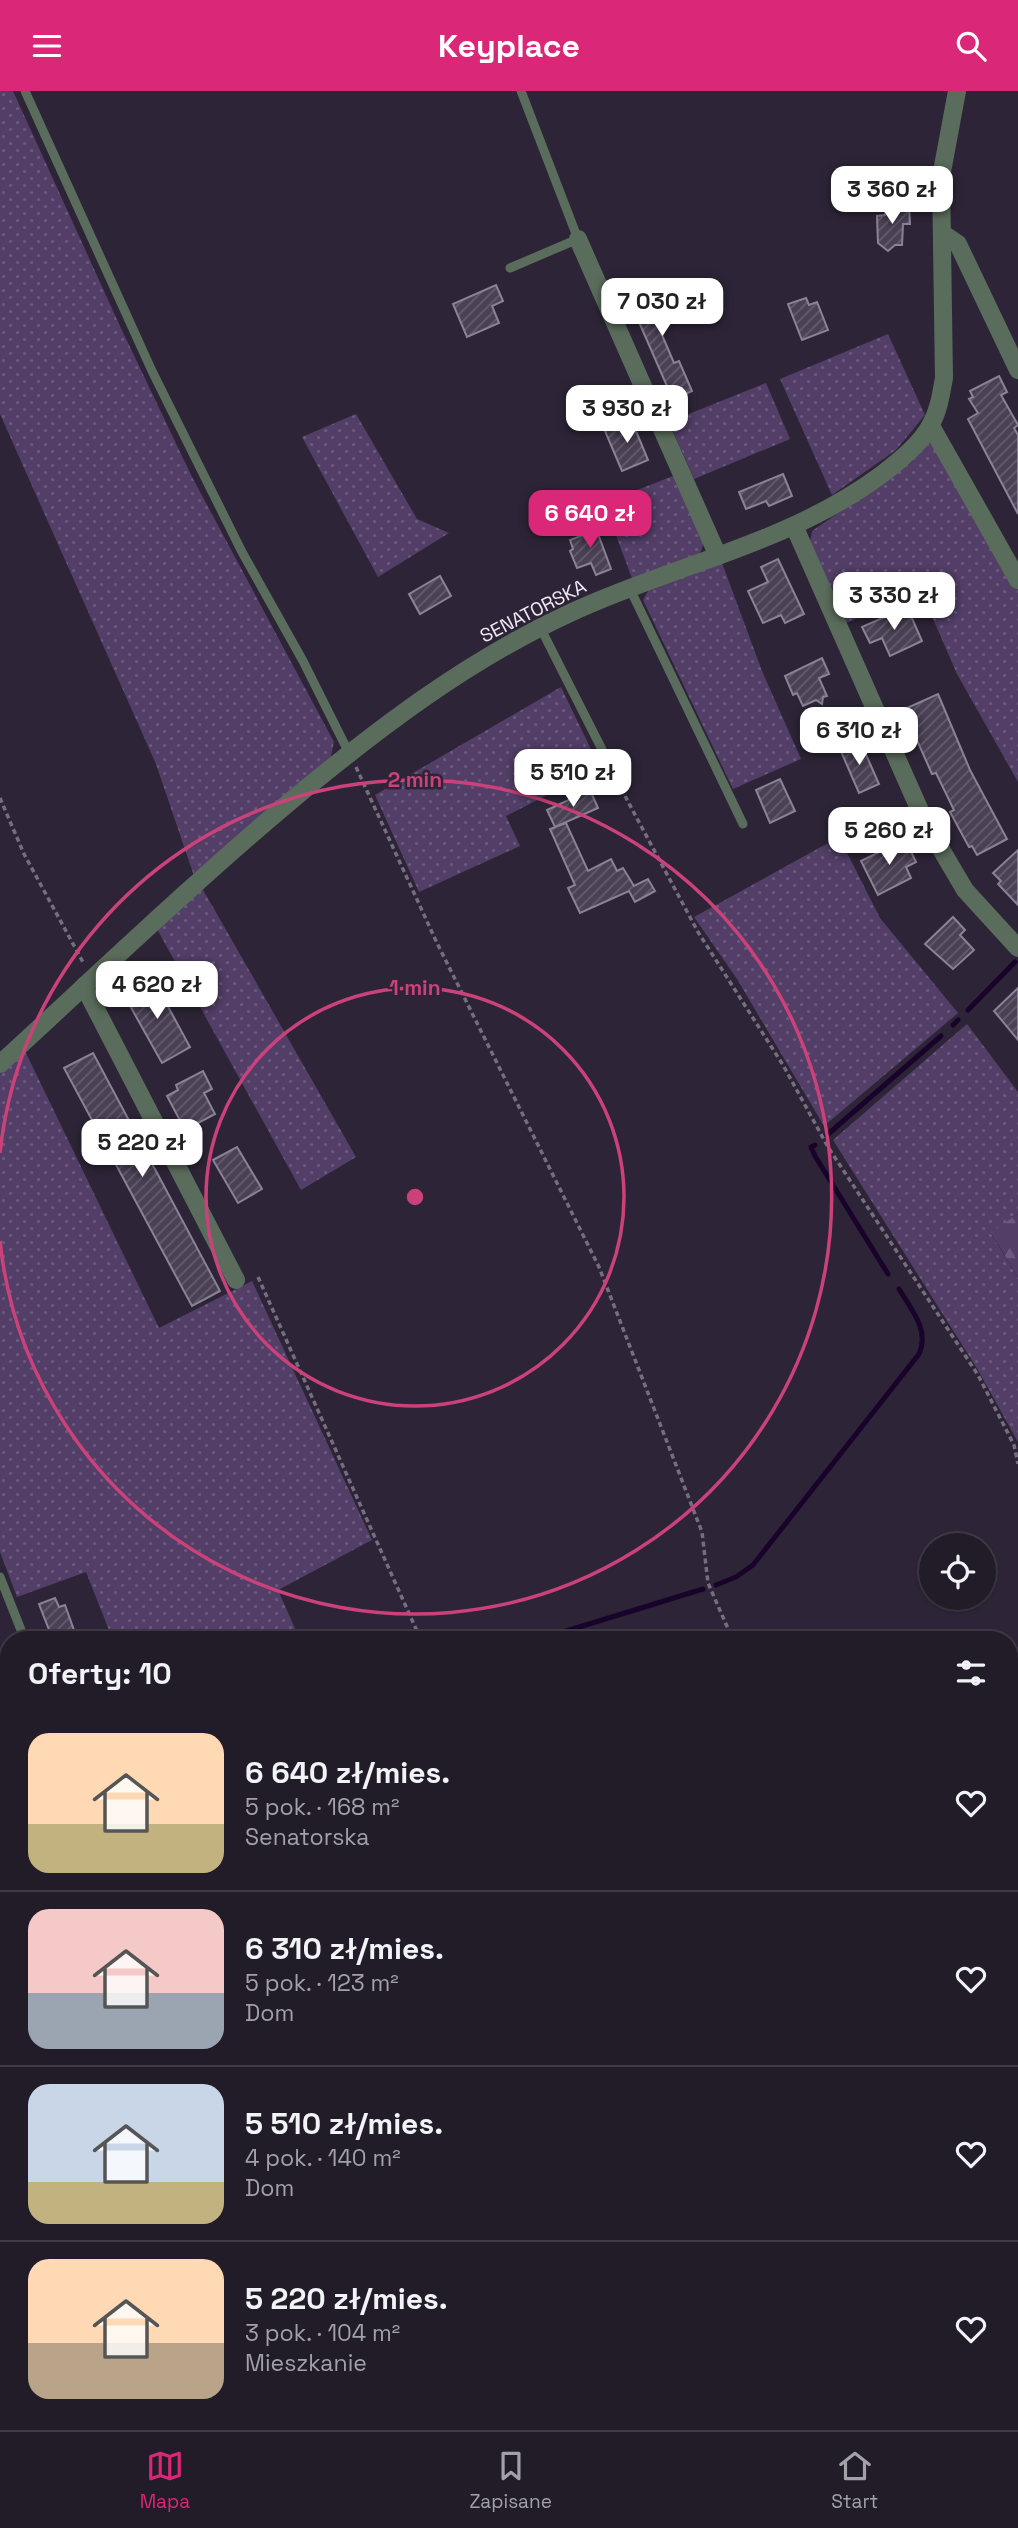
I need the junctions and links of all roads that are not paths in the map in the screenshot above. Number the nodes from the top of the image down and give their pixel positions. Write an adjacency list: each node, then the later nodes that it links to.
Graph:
1 (26, 91): 14 (lane)
2 (520, 91): 5 (lane)
3 (957, 91): 4 (street, SENATORSKA)
4 (942, 233): 7 (street); 8 (street, SENATORSKA)
5 (578, 239): 6 (lane); 10 (street)
6 (510, 268)
7 (1018, 370)
8 (930, 426): 9 (street, SENATORSKA); 11 (street)
9 (794, 528): 10 (street, SENATORSKA); 17 (street)
10 (718, 556): 12 (street, SENATORSKA)
11 (1018, 580)
12 (630, 589): 13 (street, SENATORSKA); 16 (lane)
13 (540, 627): 14 (street, SENATORSKA); 15 (lane)
14 (349, 753): 18 (street, SENATORSKA)
15 (620, 785)
16 (743, 824)
17 (1018, 948)
18 (88, 983): 19 (street, SENATORSKA); 20 (street)
19 (0, 1064)
20 (236, 1280)
21 (0, 1577): 22 (lane)
22 (21, 1631)

